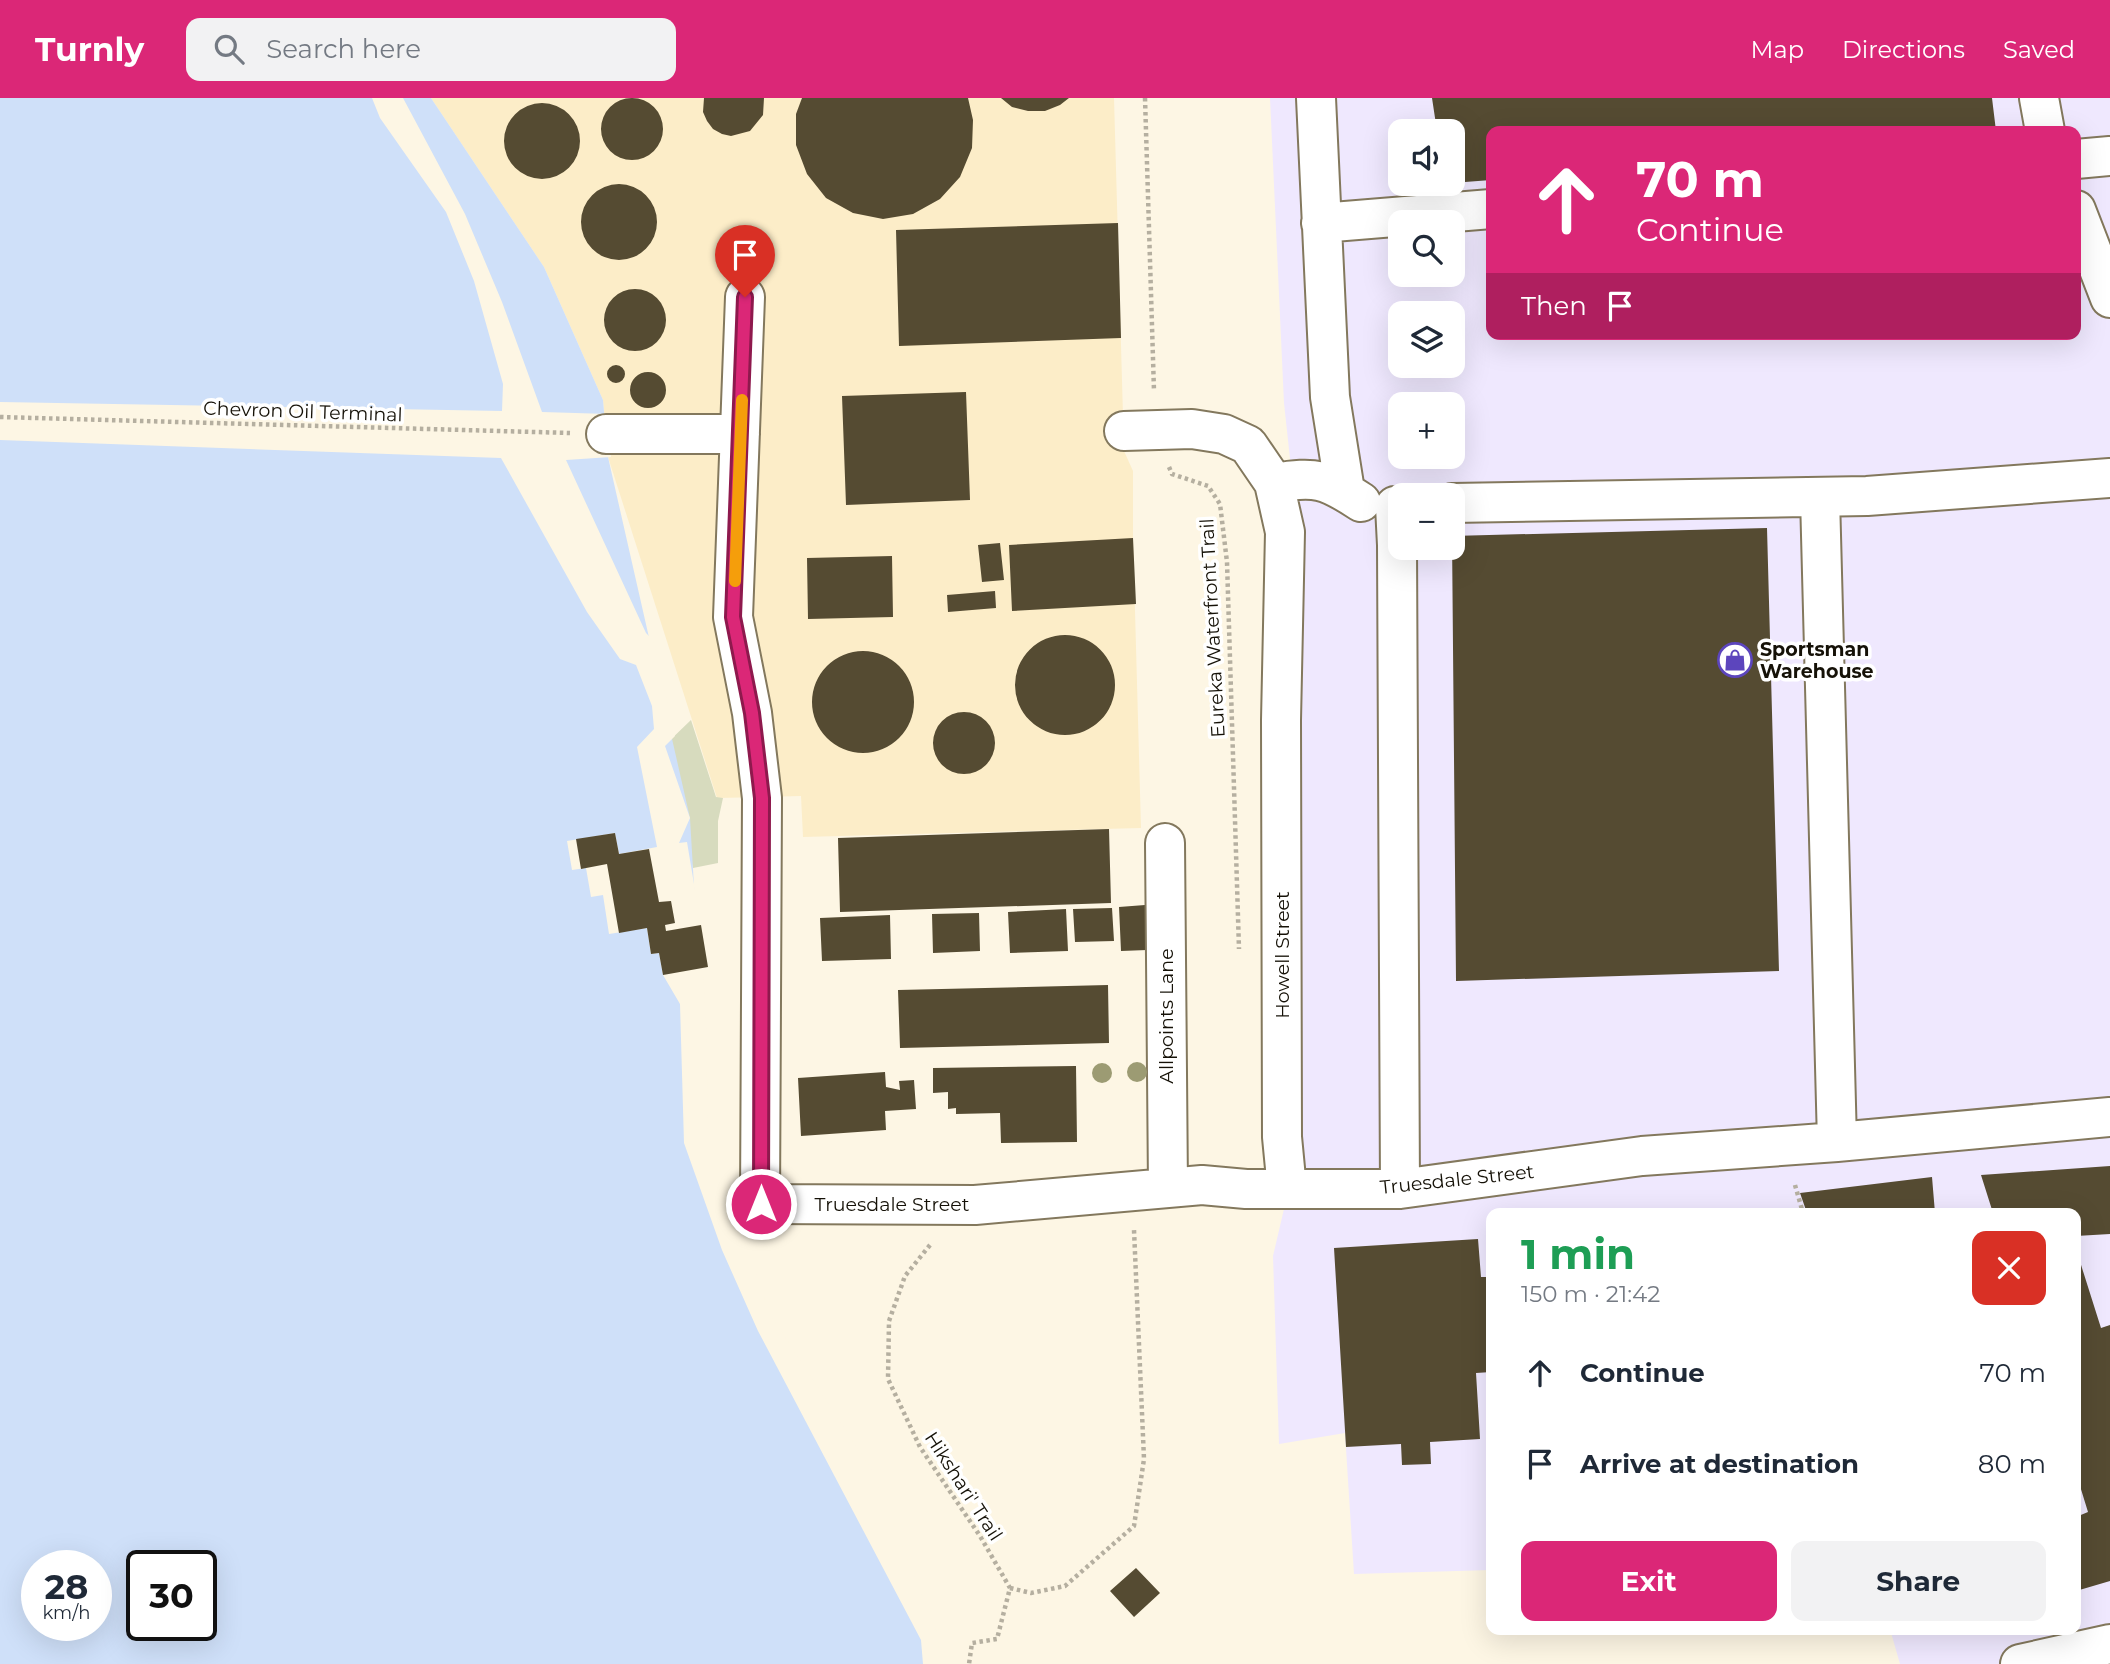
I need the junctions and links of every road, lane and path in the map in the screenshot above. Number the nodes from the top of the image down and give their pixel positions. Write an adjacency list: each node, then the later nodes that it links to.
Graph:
1 (1145, 98): 13 (path, Eureka Waterfront Trail)
2 (1316, 98): 8 (street)
3 (2039, 98): 4 (street)
4 (2044, 126)
5 (2110, 156): 6 (street)
6 (2081, 159)
7 (1486, 209): 8 (street)
8 (1321, 223): 18 (street)
9 (2081, 223): 11 (street)
10 (745, 297): 15 (street)
11 (2110, 299)
12 (0, 417): 14 (path, Chevron Oil Terminal)
13 (1140, 431): 17 (street); 24 (path, Eureka Waterfront Trail)
14 (606, 433): 15 (street)
15 (740, 434): 31 (street, Truesdale Street)
16 (2110, 478): 19 (street)
17 (1275, 483): 18 (street); 29 (street, Howell Street)
18 (1345, 491): 21 (street)
19 (1820, 497): 20 (street); 26 (street)
20 (1465, 503)
21 (1388, 506)
22 (1398, 560): 30 (street)
23 (1165, 844): 28 (street, Allpoints Lane)
24 (1239, 952)
25 (2110, 1117): 26 (street, Truesdale Street)
26 (1837, 1142): 30 (street, Truesdale Street)
27 (1795, 1185): 32 (path)
28 (1150, 1189): 29 (street, Truesdale Street); 31 (street, Truesdale Street); 33 (path)
29 (1287, 1189): 30 (street, Truesdale Street)
30 (1400, 1189)
31 (975, 1205): 33 (path, Hikshari' Trail)
32 (1802, 1208)
33 (1010, 1588): 35 (path)
34 (2110, 1644): 36 (street)
35 (969, 1664)
36 (2020, 1664)

